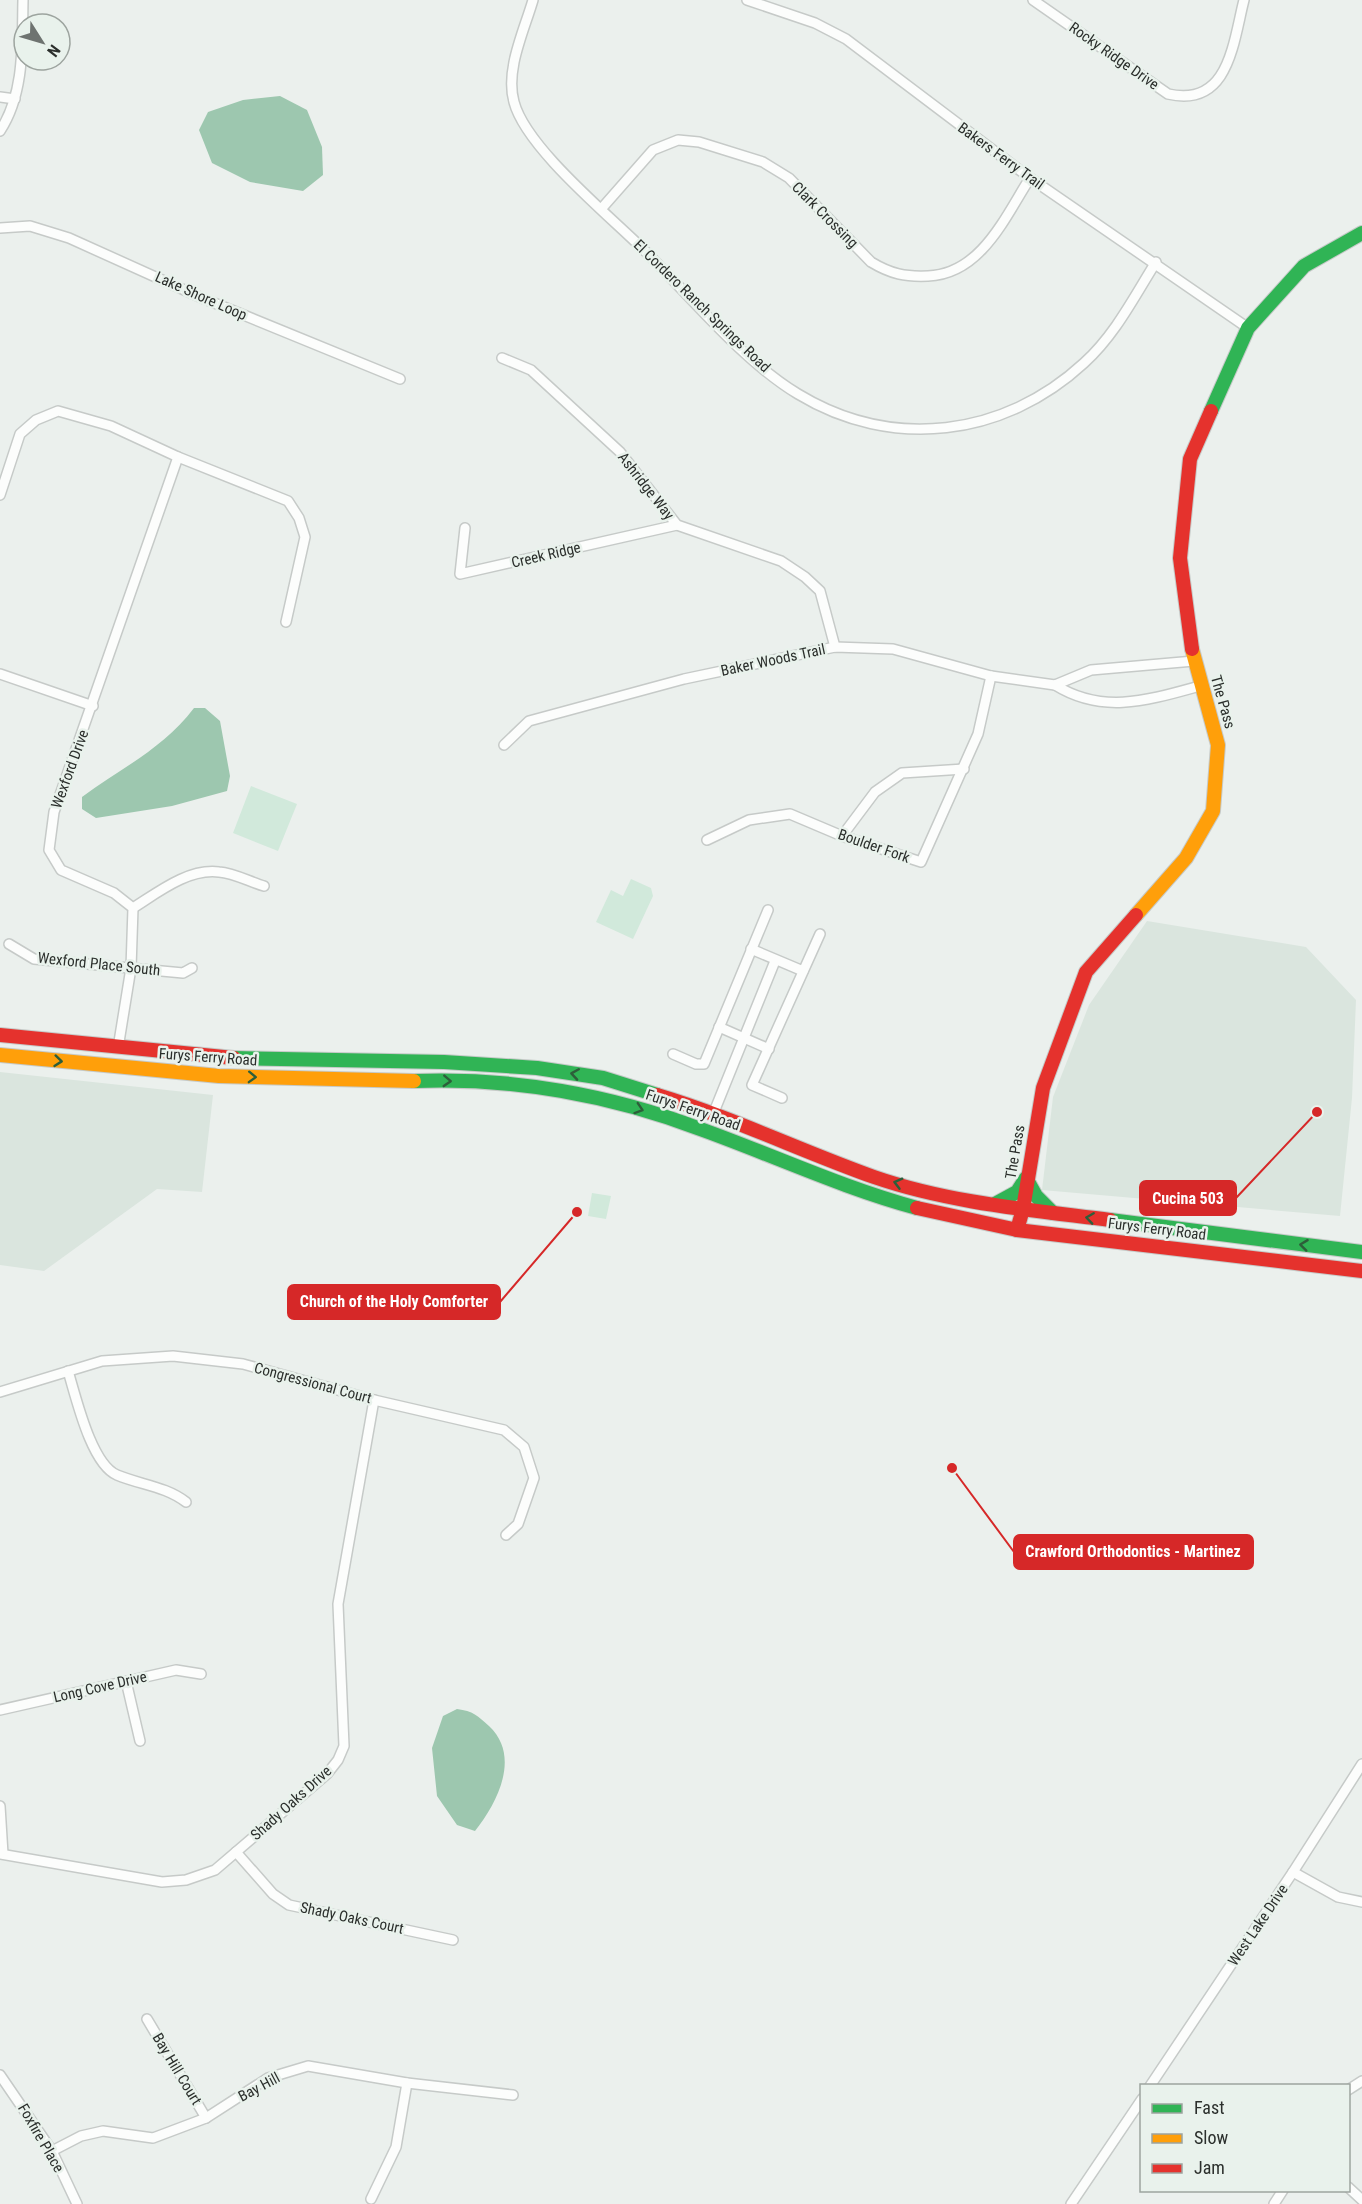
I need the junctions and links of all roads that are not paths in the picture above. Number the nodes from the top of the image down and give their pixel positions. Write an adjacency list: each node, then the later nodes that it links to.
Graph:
1 (23, 0): 7 (street)
2 (533, 0): 10 (street, El Cordero Ranch Springs Road)
3 (747, 0): 9 (street, Bakers Ferry Trail)
4 (1033, 0): 5 (street, Rocky Ridge Drive)
5 (1244, 0)
6 (0, 97): 7 (street)
7 (15, 99): 8 (street)
8 (0, 130)
9 (1030, 178): 10 (street, Clark Crossing); 13 (street, Bakers Ferry Trail)
10 (602, 208): 13 (street, El Cordero Ranch Springs Road)
11 (0, 228): 16 (street, Lake Shore Loop)
12 (1362, 233): 14 (main road, The Pass)
13 (1156, 262): 14 (street, Bakers Ferry Trail)
14 (1248, 328): 23 (main road, The Pass)
15 (502, 358): 19 (street, Ashridge Way)
16 (399, 379)
17 (178, 458): 18 (street); 21 (street); 28 (street, Wexford Drive)
18 (0, 495)
19 (676, 525): 20 (street, Creek Ridge); 22 (street, Ashridge Way)
20 (465, 528)
21 (286, 622)
22 (835, 647): 25 (street, Baker Woods Trail); 29 (street, Baker Woods Trail)
23 (1194, 661): 26 (street); 27 (main road, The Pass)
24 (0, 674): 28 (street)
25 (991, 676): 26 (street, Baker Woods Trail); 30 (street, Boulder Fork)
26 (1055, 685): 27 (street, Baker Woods Trail)
27 (1200, 686): 52 (main road, The Pass)
28 (93, 706): 34 (street, Wexford Drive)
29 (504, 745)
30 (964, 769): 31 (street); 31 (street, Boulder Fork)
31 (842, 836): 32 (street, Boulder Fork)
32 (707, 840)
33 (264, 886): 34 (street)
34 (133, 908): 40 (street)
35 (768, 910): 38 (street)
36 (820, 934): 42 (street)
37 (9, 944): 40 (street, Wexford Place South)
38 (752, 949): 39 (street); 43 (street)
39 (775, 961): 42 (street); 45 (street)
40 (131, 968): 41 (street, Wexford Place South); 46 (street)
41 (192, 968)
42 (803, 971): 47 (street)
43 (719, 1027): 45 (street); 48 (street)
44 (0, 1035): 46 (main road, Furys Ferry Road)
45 (744, 1038): 47 (street); 51 (street)
46 (118, 1048): 51 (main road, Furys Ferry Road, one-way to 46)
47 (769, 1049): 50 (street)
48 (673, 1054)
49 (0, 1055): 56 (main road, Furys Ferry Road, one-way to 56)
50 (782, 1098)
51 (714, 1112): 53 (main road, Furys Ferry Road, one-way to 51)
52 (1026, 1178): 53 (main road); 54 (main road, The Pass); 55 (main road)
53 (995, 1204): 54 (main road, Furys Ferry Road)
54 (1023, 1209): 55 (main road, Furys Ferry Road); 56 (main road, The Pass)
55 (1053, 1213): 57 (main road, Furys Ferry Road, one-way to 55)
56 (1017, 1230): 59 (main road, Furys Ferry Road)
57 (1339, 1249): 58 (main road, Furys Ferry Road); 59 (main road)
58 (1362, 1252)
59 (1336, 1268): 60 (main road, Furys Ferry Road)
60 (1362, 1271)
61 (68, 1371): 62 (street, Congressional Court); 63 (street, Congressional Court); 64 (street)
62 (0, 1392)
63 (374, 1400): 65 (street, Congressional Court); 72 (street, Shady Oaks Drive)
64 (186, 1502)
65 (506, 1536)
66 (201, 1674): 67 (street, Long Cove Drive)
67 (126, 1681): 68 (street, Long Cove Drive); 69 (street)
68 (0, 1710)
69 (140, 1741)
70 (1362, 1764): 74 (street, West Lake Drive)
71 (0, 1806): 73 (street)
72 (236, 1852): 73 (street, Shady Oaks Drive); 76 (street, Shady Oaks Court)
73 (1, 1854)
74 (1293, 1872): 75 (street); 80 (street, West Lake Drive)
75 (1362, 1902)
76 (453, 1940)
77 (147, 2019): 83 (street, Bay Hill Court)
78 (0, 2075): 84 (street, Foxfire Place)
79 (407, 2083): 81 (street, Bay Hill); 83 (street, Bay Hill); 86 (street)
80 (1151, 2084)
81 (513, 2095)
82 (1140, 2102): 89 (street)
83 (206, 2118): 84 (street, Bay Hill)
84 (52, 2151): 88 (street, Foxfire Place)
85 (1350, 2189): 87 (street)
86 (371, 2199)
87 (1362, 2200)
88 (77, 2204)
89 (1071, 2204)

